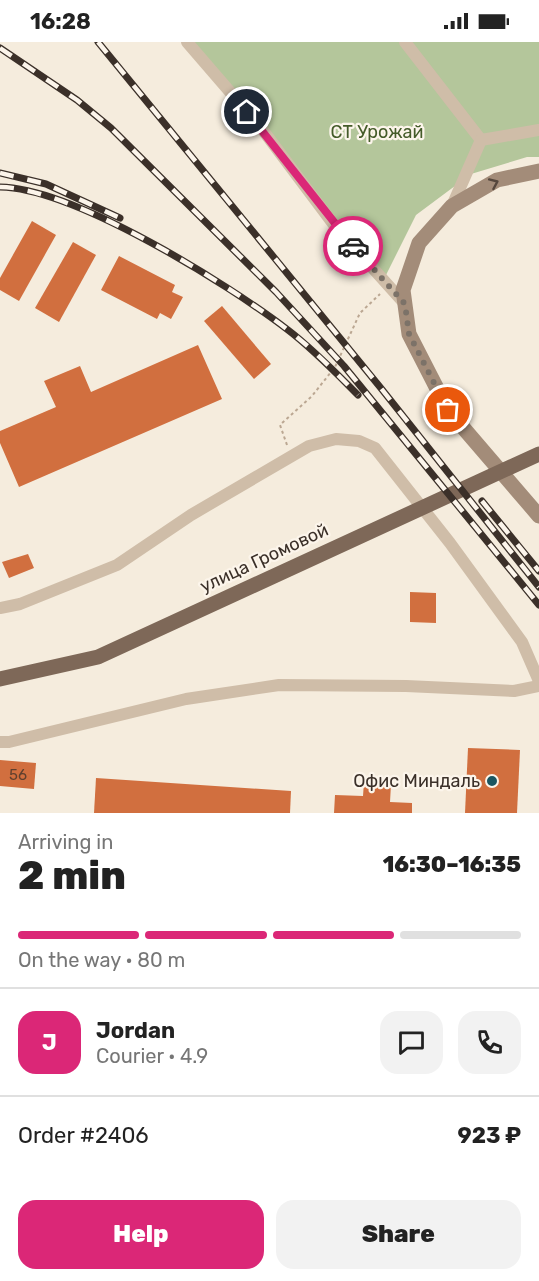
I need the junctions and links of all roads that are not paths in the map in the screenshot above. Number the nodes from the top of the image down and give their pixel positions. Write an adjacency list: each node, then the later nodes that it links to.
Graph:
1 (187, 42): 7 (street)
2 (405, 42): 4 (street)
3 (539, 130): 4 (street)
4 (481, 140): 6 (street)
5 (539, 171): 6 (main road, one-way to 5)
6 (452, 206): 7 (main road)
7 (405, 304): 9 (main road)
8 (539, 454): 11 (main road, улица Громовой)
9 (539, 516)
10 (0, 608): 12 (street)
11 (0, 679)
12 (539, 681)
13 (539, 686): 14 (street)
14 (0, 742)

